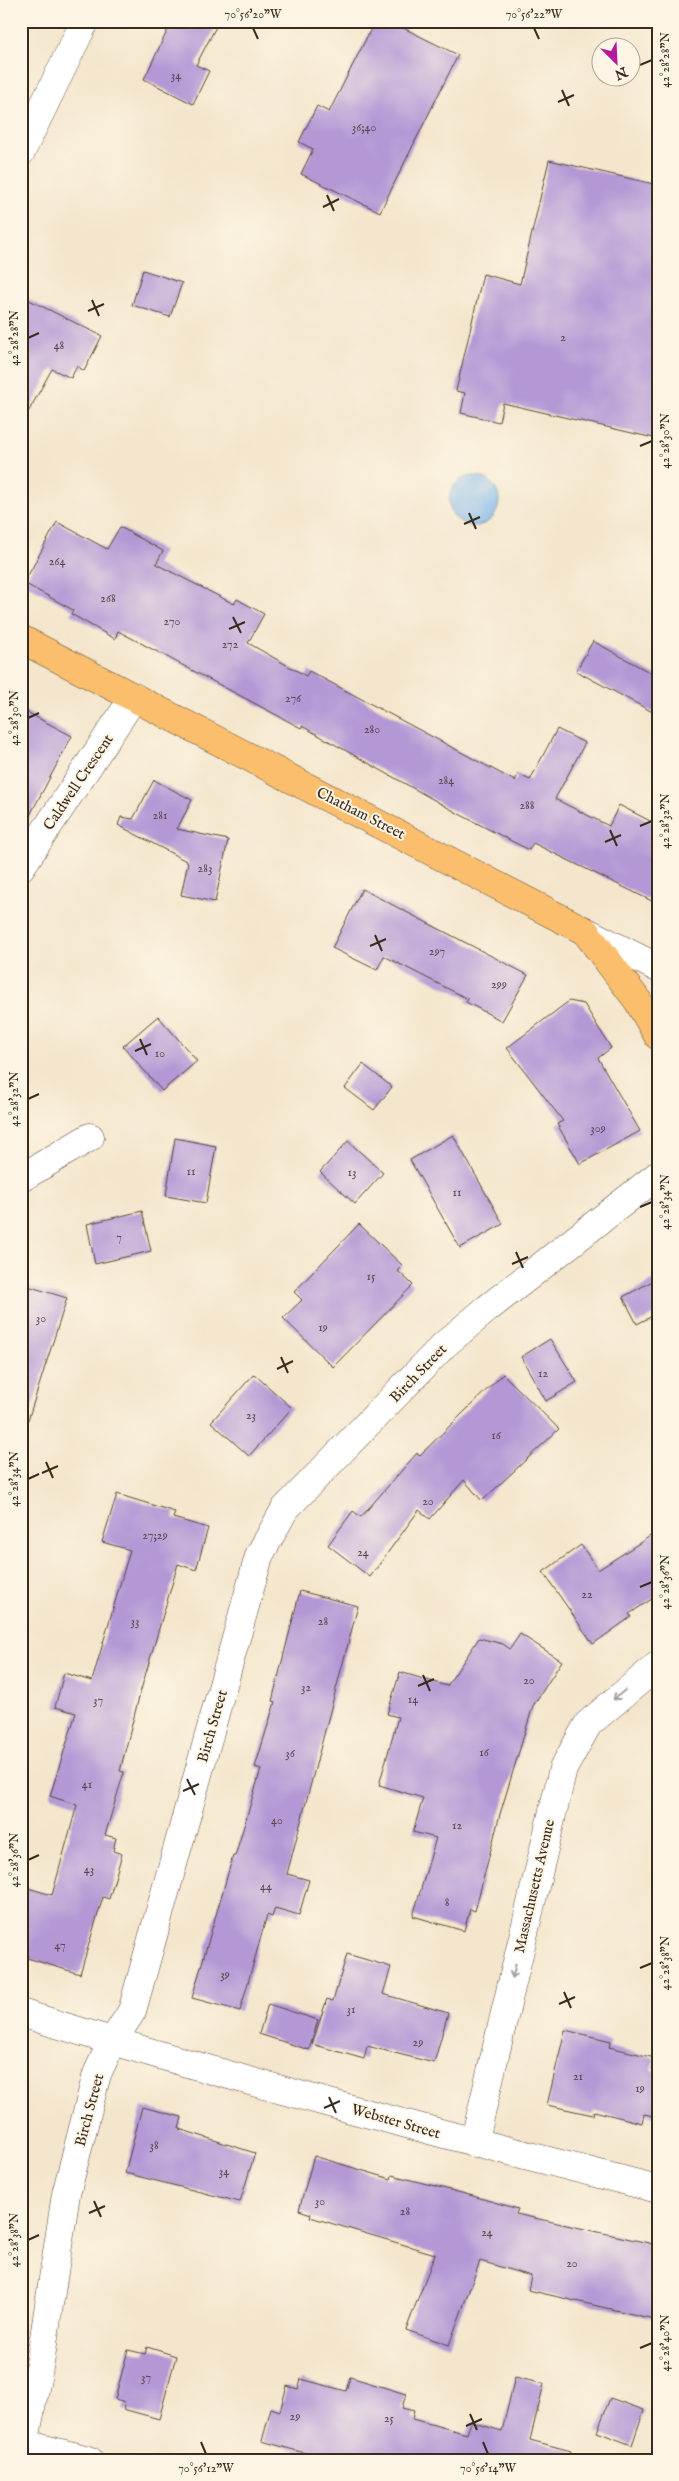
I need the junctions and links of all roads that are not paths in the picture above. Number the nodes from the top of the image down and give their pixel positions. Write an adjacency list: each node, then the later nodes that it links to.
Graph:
1 (85, 21): 2 (street)
2 (21, 152)
3 (21, 639): 4 (main road, Chatham Street)
4 (134, 697): 5 (street, Caldwell Crescent); 6 (main road, Chatham Street)
5 (21, 867)
6 (585, 931): 7 (street); 8 (main road, Chatham Street)
7 (658, 968)
8 (658, 1036)
9 (90, 1137): 11 (street)
10 (658, 1176): 14 (street, Birch Street)
11 (21, 1178)
12 (658, 1665): 15 (street, Massachusetts Avenue, one-way to 15)
13 (21, 2013): 14 (street, Webster Street)
14 (112, 2042): 15 (street, Webster Street); 17 (street, Birch Street)
15 (474, 2143): 16 (street, Webster Street)
16 (658, 2189)
17 (23, 2452): 18 (street)
18 (89, 2460)

